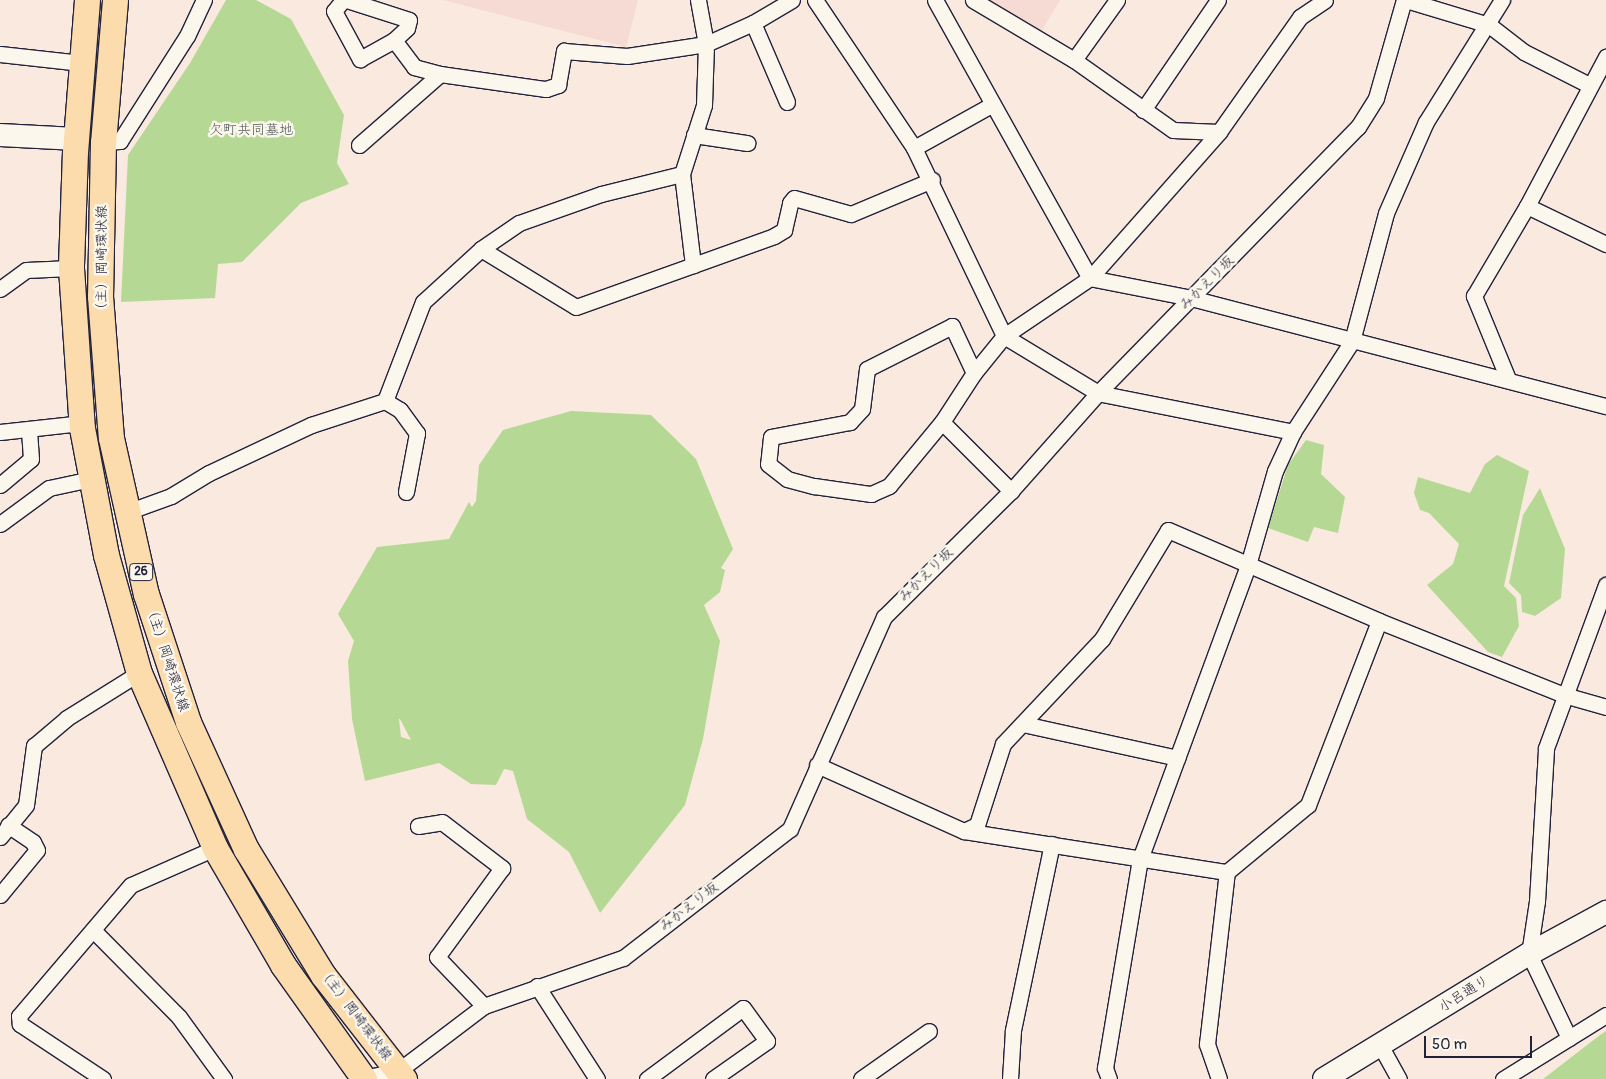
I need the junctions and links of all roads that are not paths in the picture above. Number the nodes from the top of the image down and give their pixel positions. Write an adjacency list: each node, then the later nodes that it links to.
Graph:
1 (87, 0): 22 (main road, （主）岡崎環状線 / 26)
2 (115, 0): 32 (main road, （主）岡崎環状線 / 26)
3 (204, 0): 32 (street)
4 (345, 0): 17 (street); 17 (street)
5 (698, 0): 18 (street)
6 (792, 0): 15 (street)
7 (815, 0): 35 (street)
8 (935, 0): 26 (street)
9 (973, 0): 21 (street)
10 (1117, 0): 21 (street)
11 (1218, 0): 27 (street)
12 (1325, 0): 28 (street)
13 (1405, 0): 16 (street); 45 (street, みかえり坂)
14 (1502, 0): 16 (street)
15 (753, 23): 18 (street); 25 (street)
16 (1489, 25): 24 (street); 47 (street)
17 (394, 40): 23 (street)
18 (706, 44): 23 (street); 30 (street)
19 (0, 54): 22 (street)
20 (1606, 59): 24 (street)
21 (1074, 60): 27 (street)
22 (82, 64): 31 (main road, （主）岡崎環状線 / 26)
23 (440, 74): 34 (street)
24 (1589, 85): 38 (street)
25 (787, 102)
26 (993, 104): 35 (street); 43 (street)
27 (1143, 110): 28 (street)
28 (1219, 132): 43 (street)
29 (0, 135): 31 (street)
30 (694, 135): 33 (street); 36 (street)
31 (76, 139): 42 (main road, （主）岡崎環状線 / 26)
32 (103, 142): 62 (main road, （主）岡崎環状線 / 26)
33 (747, 143)
34 (359, 145)
35 (914, 148): 37 (street)
36 (682, 174): 40 (street); 41 (street)
37 (932, 180): 41 (street); 46 (street)
38 (1526, 206): 39 (street); 49 (street)
39 (1606, 244)
40 (481, 249): 41 (street); 51 (street)
41 (693, 265)
42 (70, 268): 44 (street); 54 (main road, （主）岡崎環状線 / 26)
43 (1090, 278): 45 (street); 46 (street)
44 (0, 289)
45 (1191, 298): 47 (street); 50 (street, みかえり坂)
46 (1004, 336): 48 (street); 50 (street)
47 (1352, 341): 49 (street); 57 (street)
48 (974, 373): 53 (street); 53 (street)
49 (1508, 379): 52 (street)
50 (1098, 394): 57 (street); 61 (street, みかえり坂)
51 (385, 401): 60 (street); 62 (street)
52 (1606, 406)
53 (942, 422): 61 (street)
54 (82, 423): 55 (street); 58 (main road, （主）岡崎環状線 / 26)
55 (29, 429): 56 (street); 59 (street)
56 (0, 432)
57 (1294, 432): 64 (street)
58 (91, 479): 63 (street); 69 (main road, （主）岡崎環状線 / 26)
59 (0, 485)
60 (406, 492)
61 (1011, 492): 74 (street, みかえり坂)
62 (127, 512): 92 (main road, （主）岡崎環状線 / 26)
63 (0, 524)
64 (1248, 565): 66 (street); 72 (street); 73 (street)
65 (1606, 585): 68 (street)
66 (1379, 621): 70 (street); 81 (street)
67 (1606, 622): 68 (street)
68 (1589, 628): 70 (street)
69 (139, 673): 76 (street); 79 (main road, （主）岡崎環状線 / 26)
70 (1564, 695): 71 (street); 85 (street)
71 (1606, 707)
72 (1023, 724): 73 (street); 77 (street)
73 (1177, 758): 80 (street)
74 (817, 766): 77 (street); 86 (street, みかえり坂)
75 (418, 826): 87 (street)
76 (4, 831): 82 (street)
77 (964, 831): 78 (street)
78 (1052, 844): 80 (street); 100 (street)
79 (215, 848): 84 (street); 93 (main road, （主）岡崎環状線 / 26)
80 (1140, 859): 81 (street); 101 (street)
81 (1227, 872): 102 (street)
82 (0, 895)
83 (1606, 912): 85 (street, 小呂通り)
84 (93, 930): 94 (street); 95 (street)
85 (1529, 954): 90 (street); 91 (street, 小呂通り)
86 (537, 986): 87 (street, みかえり坂); 96 (street)
87 (484, 1006): 92 (street, みかえり坂)
88 (1606, 1015): 90 (street)
89 (929, 1031): 99 (street)
90 (1569, 1038): 105 (street)
91 (1380, 1045): 103 (street, 小呂通り); 104 (street)
92 (401, 1075): 93 (street)
93 (362, 1078)
94 (103, 1079)
95 (224, 1079)
96 (597, 1079)
97 (647, 1079): 98 (street)
98 (713, 1079)
99 (861, 1079)
100 (1010, 1079)
101 (1109, 1079)
102 (1219, 1079)
103 (1324, 1079)
104 (1399, 1079)
105 (1503, 1079)

